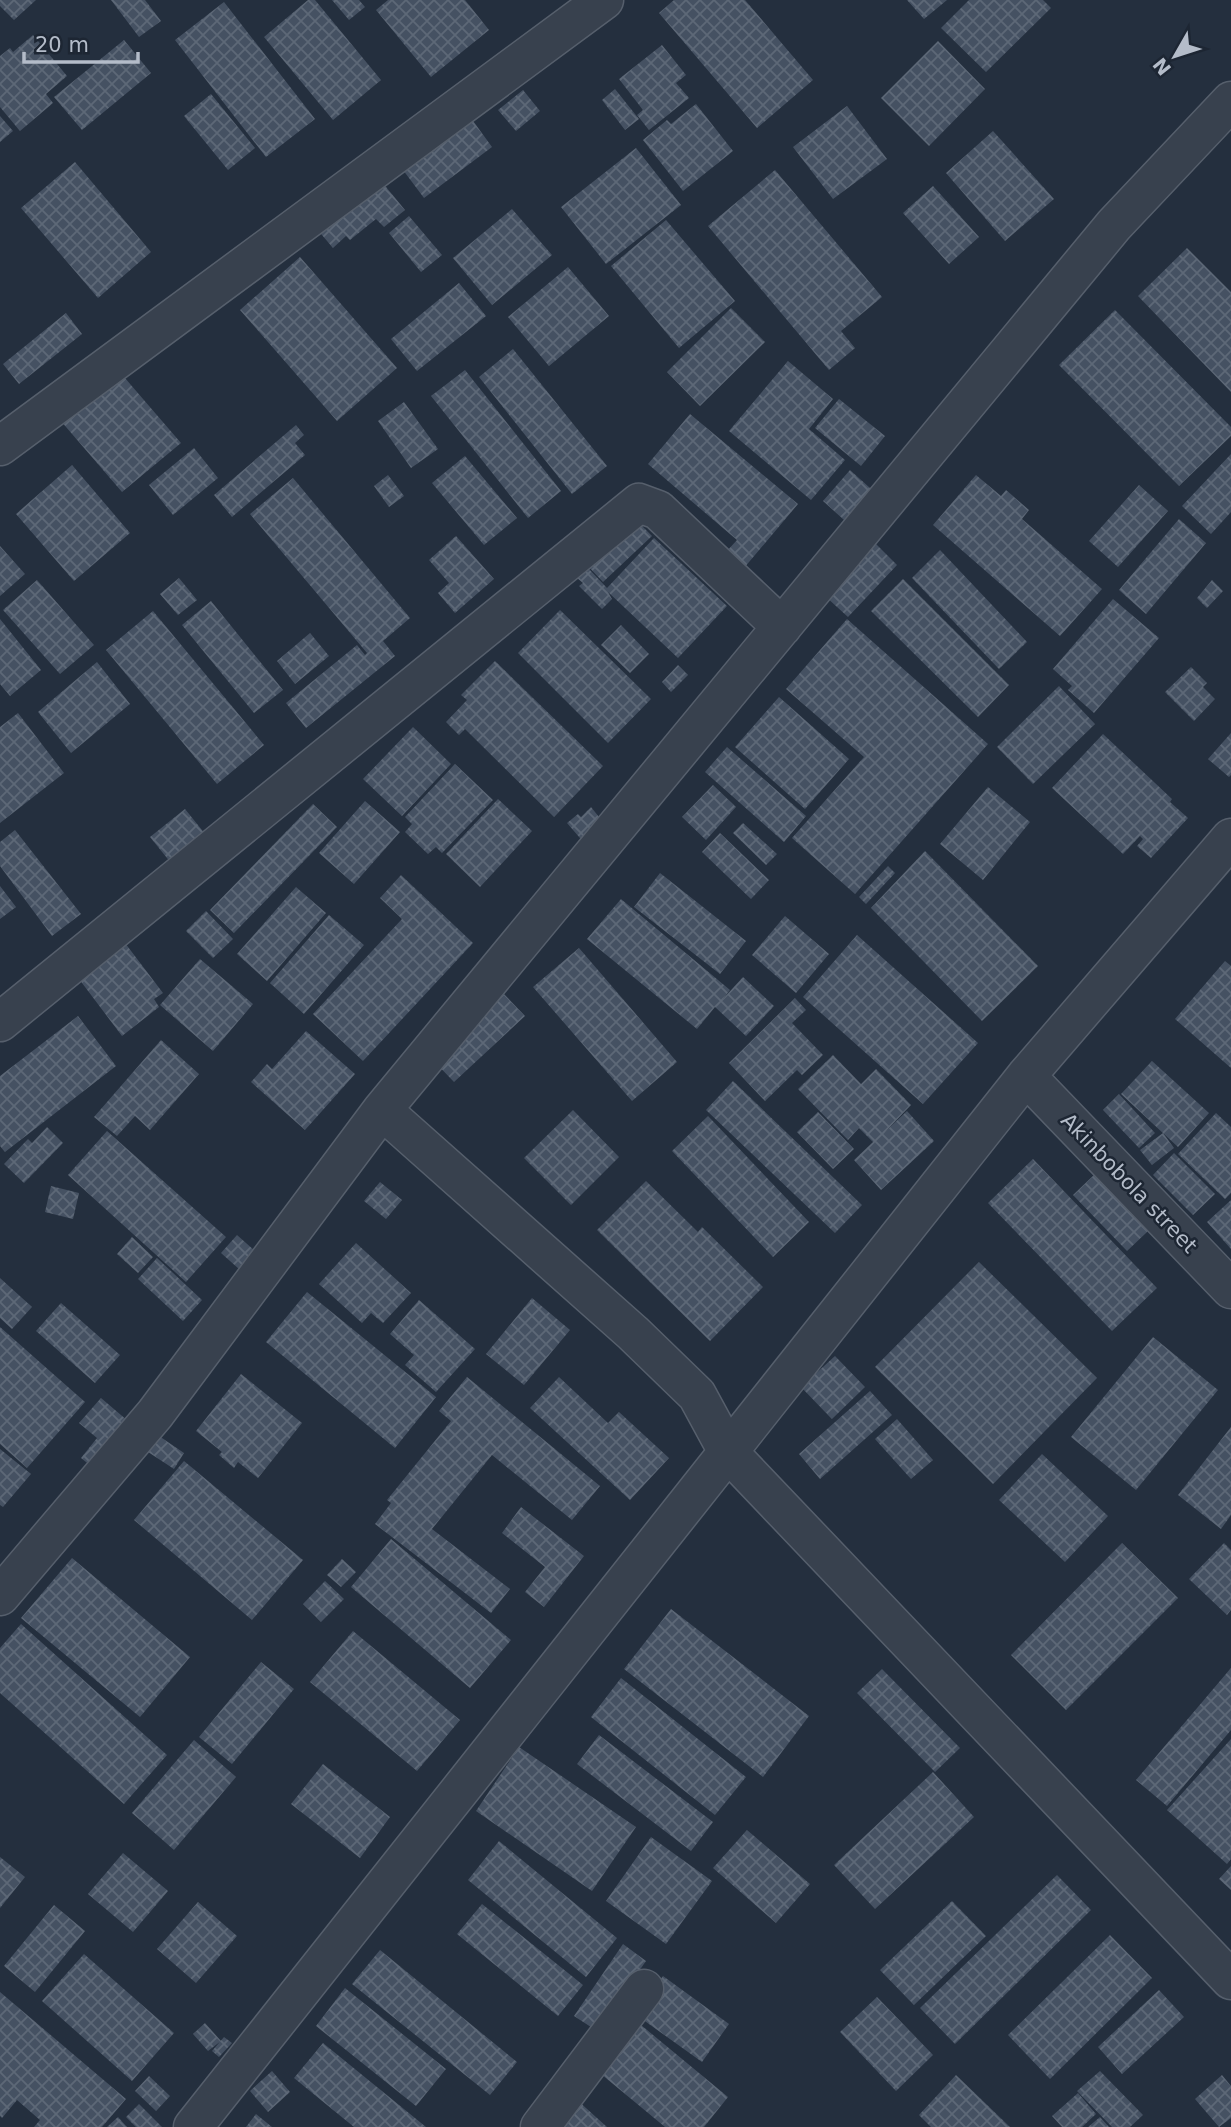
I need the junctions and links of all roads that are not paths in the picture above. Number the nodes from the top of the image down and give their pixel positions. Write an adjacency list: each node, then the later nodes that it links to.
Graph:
1 (604, 0): 3 (street)
2 (1231, 100): 4 (street)
3 (0, 446)
4 (782, 627): 6 (street); 8 (street)
5 (1231, 838): 7 (street)
6 (0, 1022)
7 (1026, 1076): 9 (street, Akinbobola street); 10 (street)
8 (382, 1110): 10 (street); 11 (street)
9 (1231, 1289)
10 (729, 1452): 12 (street); 14 (street)
11 (0, 1596)
12 (1231, 1980)
13 (644, 1989): 15 (street)
14 (192, 2127)
15 (540, 2127)

